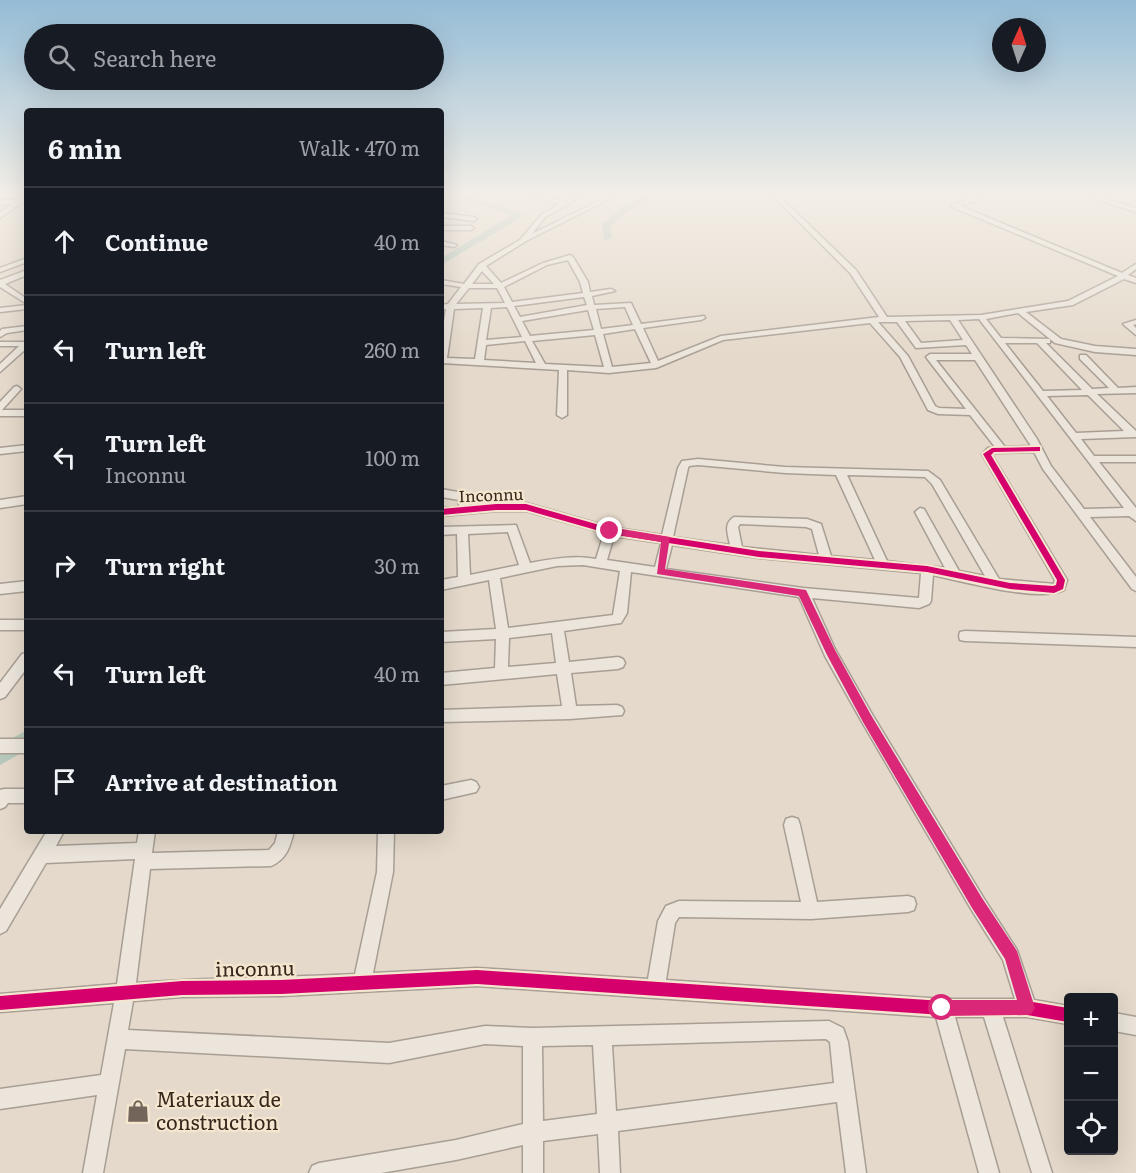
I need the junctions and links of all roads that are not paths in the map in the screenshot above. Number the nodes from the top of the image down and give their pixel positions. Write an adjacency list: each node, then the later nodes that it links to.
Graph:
1 (506, 251): 5 (street)
2 (832, 251): 27 (street)
3 (1061, 251): 9 (street)
4 (24, 261): 7 (street)
5 (482, 266): 13 (street); 14 (street)
6 (1136, 266): 9 (street)
7 (0, 270)
8 (24, 273): 12 (street)
9 (1122, 276): 10 (street); 24 (street)
10 (1136, 281)
11 (444, 282): 13 (street)
12 (0, 283): 17 (street)
13 (466, 286): 14 (street); 21 (street)
14 (500, 286): 16 (street); 19 (street)
15 (611, 291): 16 (street)
16 (587, 294): 19 (street); 22 (street)
17 (24, 301)
18 (24, 303): 23 (street)
19 (508, 305): 20 (street); 29 (street)
20 (487, 306): 21 (street); 44 (street)
21 (446, 307): 33 (street)
22 (591, 307): 29 (street); 34 (street); 36 (street)
23 (0, 310)
24 (1021, 312): 25 (street); 42 (street)
25 (981, 317): 28 (street); 40 (street)
26 (701, 318): 34 (street)
27 (884, 319): 30 (street); 31 (street)
28 (953, 319): 31 (street); 43 (street)
29 (516, 320): 39 (street)
30 (872, 320): 57 (street); 68 (street)
31 (899, 320): 48 (street)
32 (1136, 322): 37 (street)
33 (444, 324)
34 (638, 326): 36 (street); 57 (street)
35 (24, 328): 38 (street)
36 (598, 332): 39 (street); 61 (street)
37 (1136, 333)
38 (0, 335)
39 (526, 340): 44 (street); 58 (street)
40 (999, 340): 41 (street); 66 (street)
41 (1039, 341): 42 (street); 65 (street)
42 (1058, 341): 50 (street)
43 (969, 342): 48 (street); 52 (street)
44 (482, 343): 55 (street)
45 (0, 344): 46 (street)
46 (24, 344)
47 (24, 346): 60 (street)
48 (919, 346): 51 (street)
49 (1136, 352): 50 (street)
50 (1124, 353): 56 (street)
51 (930, 357): 52 (street); 68 (street)
52 (979, 357): 75 (street)
53 (1083, 357): 64 (street)
54 (444, 360): 55 (street)
55 (479, 363): 58 (street)
56 (1136, 364)
57 (656, 365): 61 (street)
58 (542, 368): 59 (street)
59 (563, 368): 61 (street); 70 (street)
60 (0, 369)
61 (609, 370)
62 (17, 389): 67 (street)
63 (1136, 390): 64 (street)
64 (1116, 391): 65 (street)
65 (1089, 392): 66 (street); 71 (street)
66 (1040, 394): 72 (street)
67 (0, 411): 69 (street)
68 (975, 412): 74 (street)
69 (24, 413)
70 (562, 415)
71 (1134, 434): 72 (street)
72 (1073, 436): 77 (street)
73 (24, 448): 76 (street)
74 (1002, 449): 75 (street); 104 (street, Inconnu)
75 (1036, 449): 86 (street)
76 (0, 451)
77 (1092, 459): 78 (street); 87 (street)
78 (1136, 459)
79 (840, 472): 91 (street); 95 (street); 104 (street)
80 (444, 493): 83 (street, Inconnu)
81 (24, 500): 82 (street)
82 (0, 504)
83 (464, 510): 84 (street, Inconnu); 90 (street, Inconnu)
84 (444, 512)
85 (920, 512): 102 (street)
86 (1082, 513): 87 (street); 101 (street)
87 (1135, 514)
88 (444, 531): 89 (street, Inconnu)
89 (462, 531): 97 (street, Inconnu); 103 (street)
90 (610, 531): 91 (street, Inconnu); 94 (street)
91 (666, 539): 92 (street, Inconnu); 99 (street)
92 (737, 550): 93 (street, Inconnu); 93 (street)
93 (826, 558): 95 (street, Inconnu)
94 (600, 563): 96 (street); 97 (street)
95 (882, 563): 98 (street, Inconnu)
96 (626, 567): 99 (street); 112 (street)
97 (526, 568): 100 (street)
98 (927, 569): 102 (street, Inconnu); 109 (street)
99 (660, 572): 109 (street)
100 (494, 574): 103 (street); 113 (street)
101 (1132, 574): 106 (street)
102 (955, 575): 104 (street, Inconnu)
103 (464, 581): 105 (street)
104 (995, 583)
105 (444, 584)
106 (1136, 585)
107 (24, 586): 108 (street)
108 (0, 589)
109 (803, 593): 148 (street)
110 (0, 625): 111 (street)
111 (24, 625)
112 (557, 627): 113 (street); 119 (street)
113 (503, 634): 115 (street); 120 (street)
114 (965, 636): 116 (street)
115 (444, 637)
116 (1136, 642)
117 (24, 662): 122 (street)
118 (618, 663): 119 (street)
119 (562, 669): 120 (street); 124 (street)
120 (501, 674): 121 (street)
121 (444, 679)
122 (0, 693)
123 (617, 711): 124 (street)
124 (570, 713): 125 (street)
125 (444, 716)
126 (2, 746): 127 (street)
127 (24, 746)
128 (471, 787): 129 (street)
129 (444, 792)
130 (24, 796): 131 (street)
131 (0, 802)
132 (792, 825): 140 (street)
133 (54, 834): 137 (street)
134 (147, 834): 138 (street)
135 (285, 834): 138 (street)
136 (386, 834): 142 (street)
137 (42, 855): 138 (street); 141 (street)
138 (144, 856): 144 (street)
139 (908, 904): 140 (street)
140 (811, 911): 143 (street)
141 (0, 925)
142 (362, 983): 143 (street, inconnu); 144 (street, inconnu)
143 (656, 987): 147 (street, inconnu)
144 (124, 994): 145 (street, inconnu); 154 (street)
145 (0, 1003)
146 (990, 1007): 147 (street, inconnu); 148 (street, inconnu); 166 (street)
147 (942, 1008): 165 (street)
148 (1027, 1008): 149 (street, inconnu)
149 (1064, 1014)
150 (1118, 1023): 151 (street)
151 (1136, 1026)
152 (602, 1035): 153 (street); 156 (street); 158 (street)
153 (532, 1037): 154 (street); 159 (street)
154 (116, 1039): 155 (street)
155 (108, 1084): 157 (street); 160 (street)
156 (846, 1090): 158 (street); 164 (street)
157 (0, 1099)
158 (607, 1122): 159 (street); 163 (street)
159 (534, 1132): 161 (street); 162 (street)
160 (93, 1173)
161 (319, 1173)
162 (533, 1173)
163 (610, 1173)
164 (856, 1173)
165 (989, 1173)
166 (1041, 1173)

